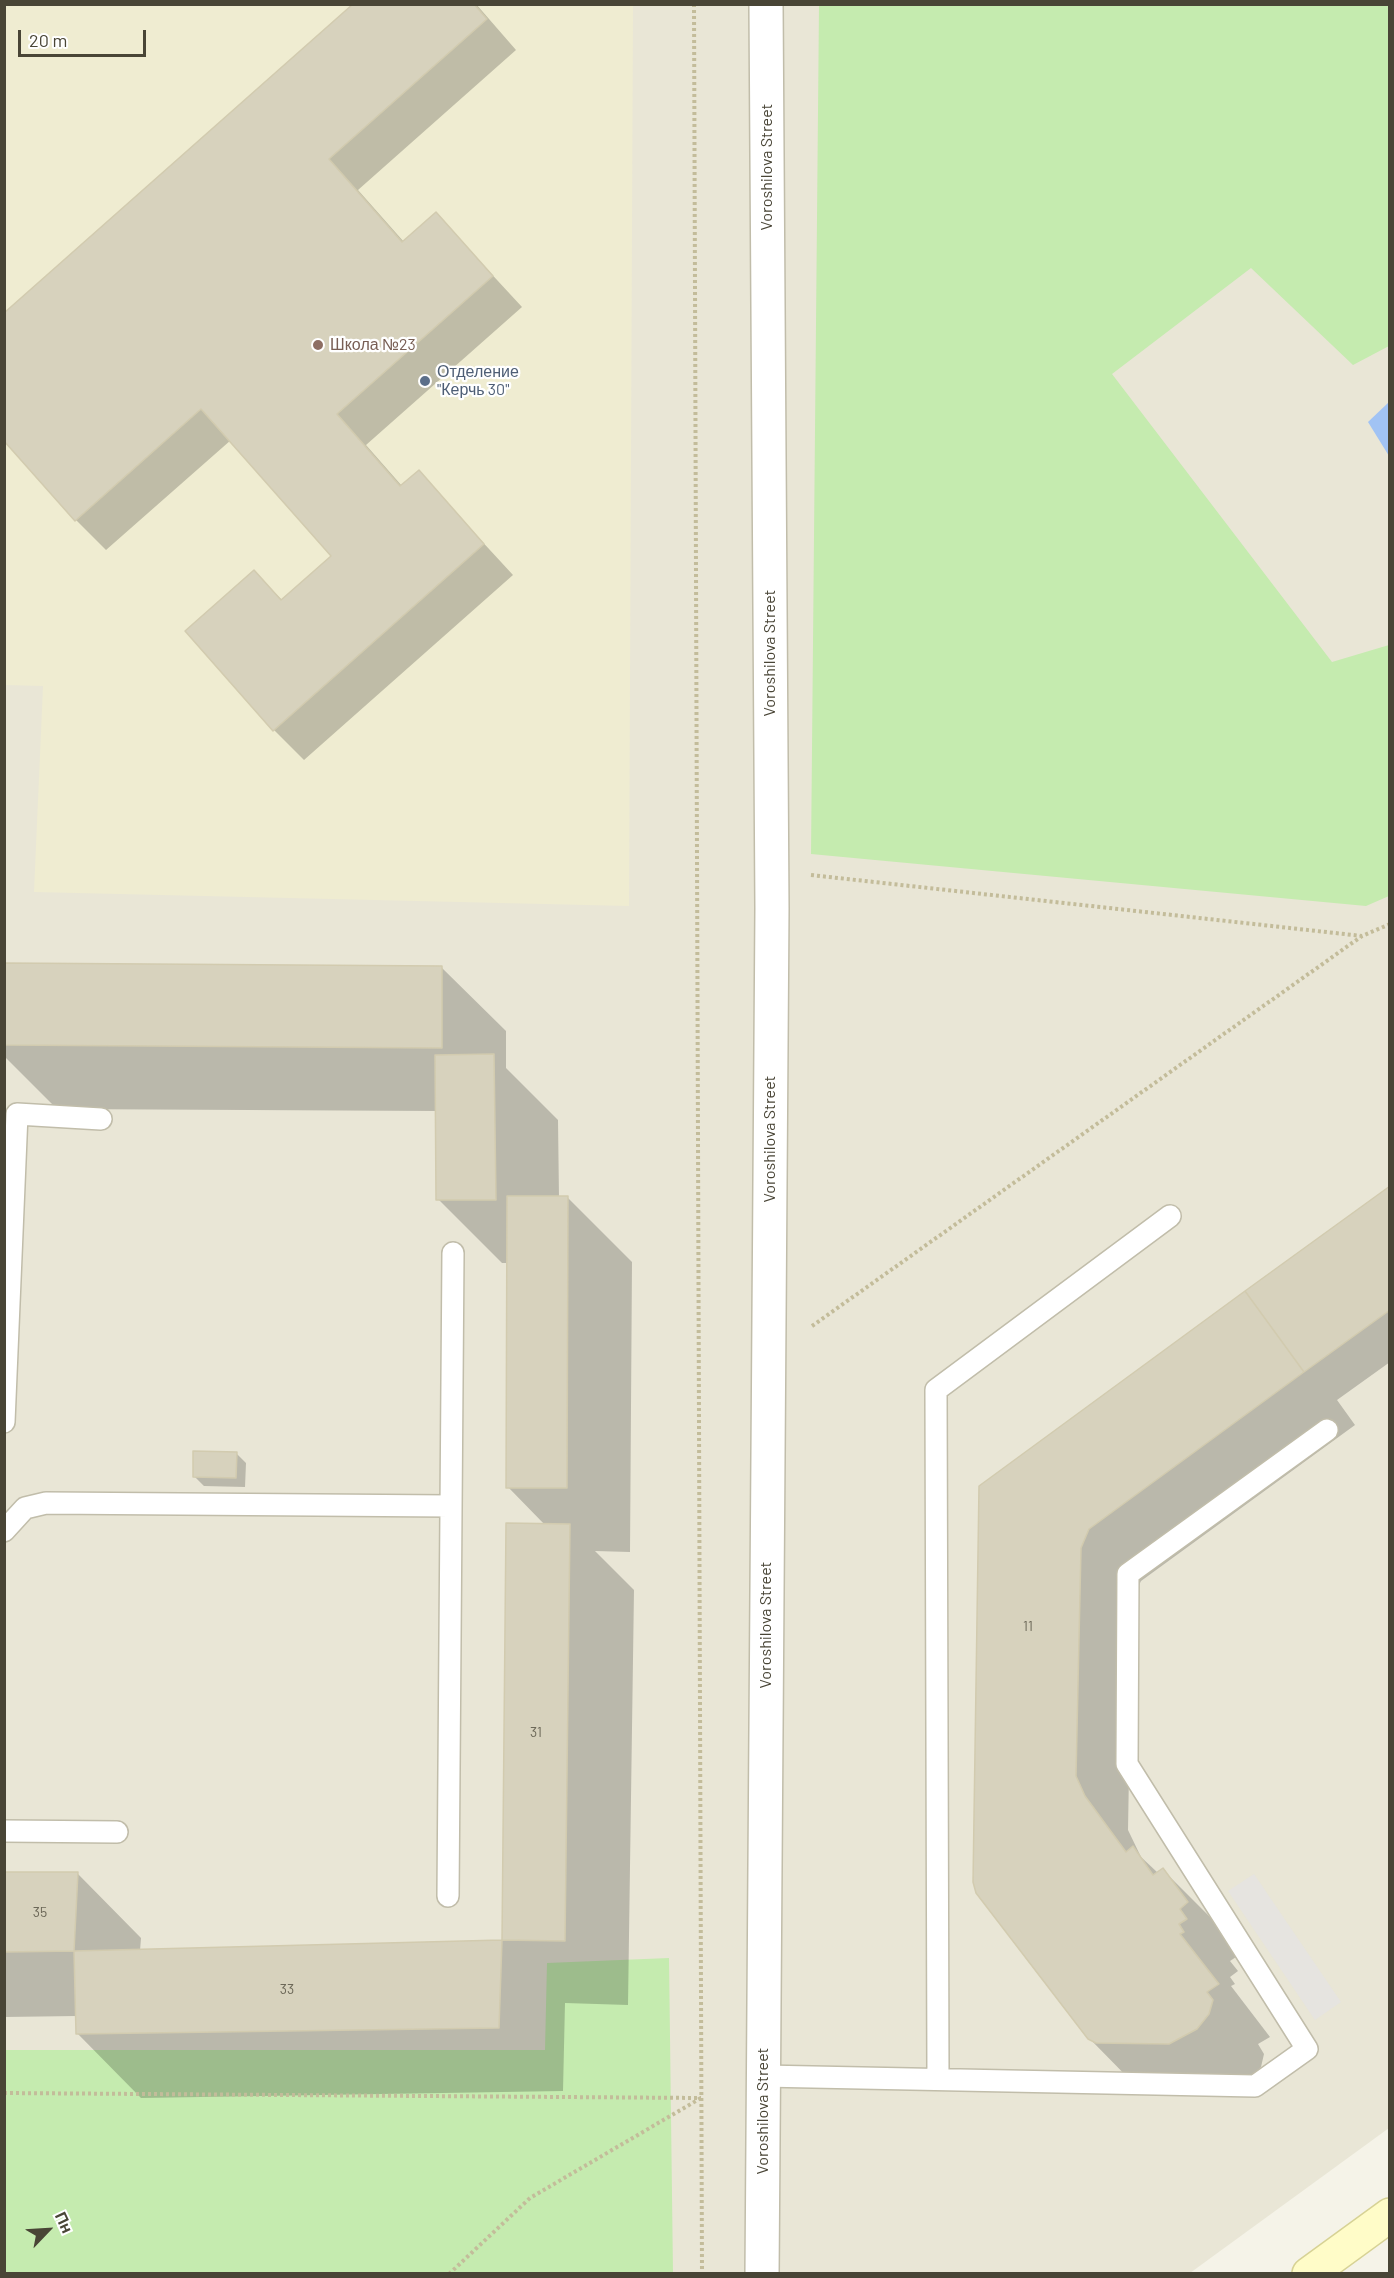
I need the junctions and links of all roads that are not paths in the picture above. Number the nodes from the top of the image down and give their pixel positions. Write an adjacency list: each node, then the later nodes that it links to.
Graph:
1 (766, 4): 12 (street, Voroshilova Street)
2 (101, 1119): 5 (lane)
3 (1170, 1216): 13 (lane)
4 (453, 1253): 7 (lane)
5 (4, 1422)
6 (1327, 1430): 13 (lane)
7 (450, 1506): 8 (lane); 11 (lane)
8 (4, 1531)
9 (4, 1831): 10 (lane)
10 (117, 1832)
11 (447, 1896)
12 (763, 2076): 13 (lane); 15 (street, Voroshilova Street)
13 (938, 2079)
14 (1389, 2214): 16 (main road)
15 (762, 2274)
16 (1309, 2274)

